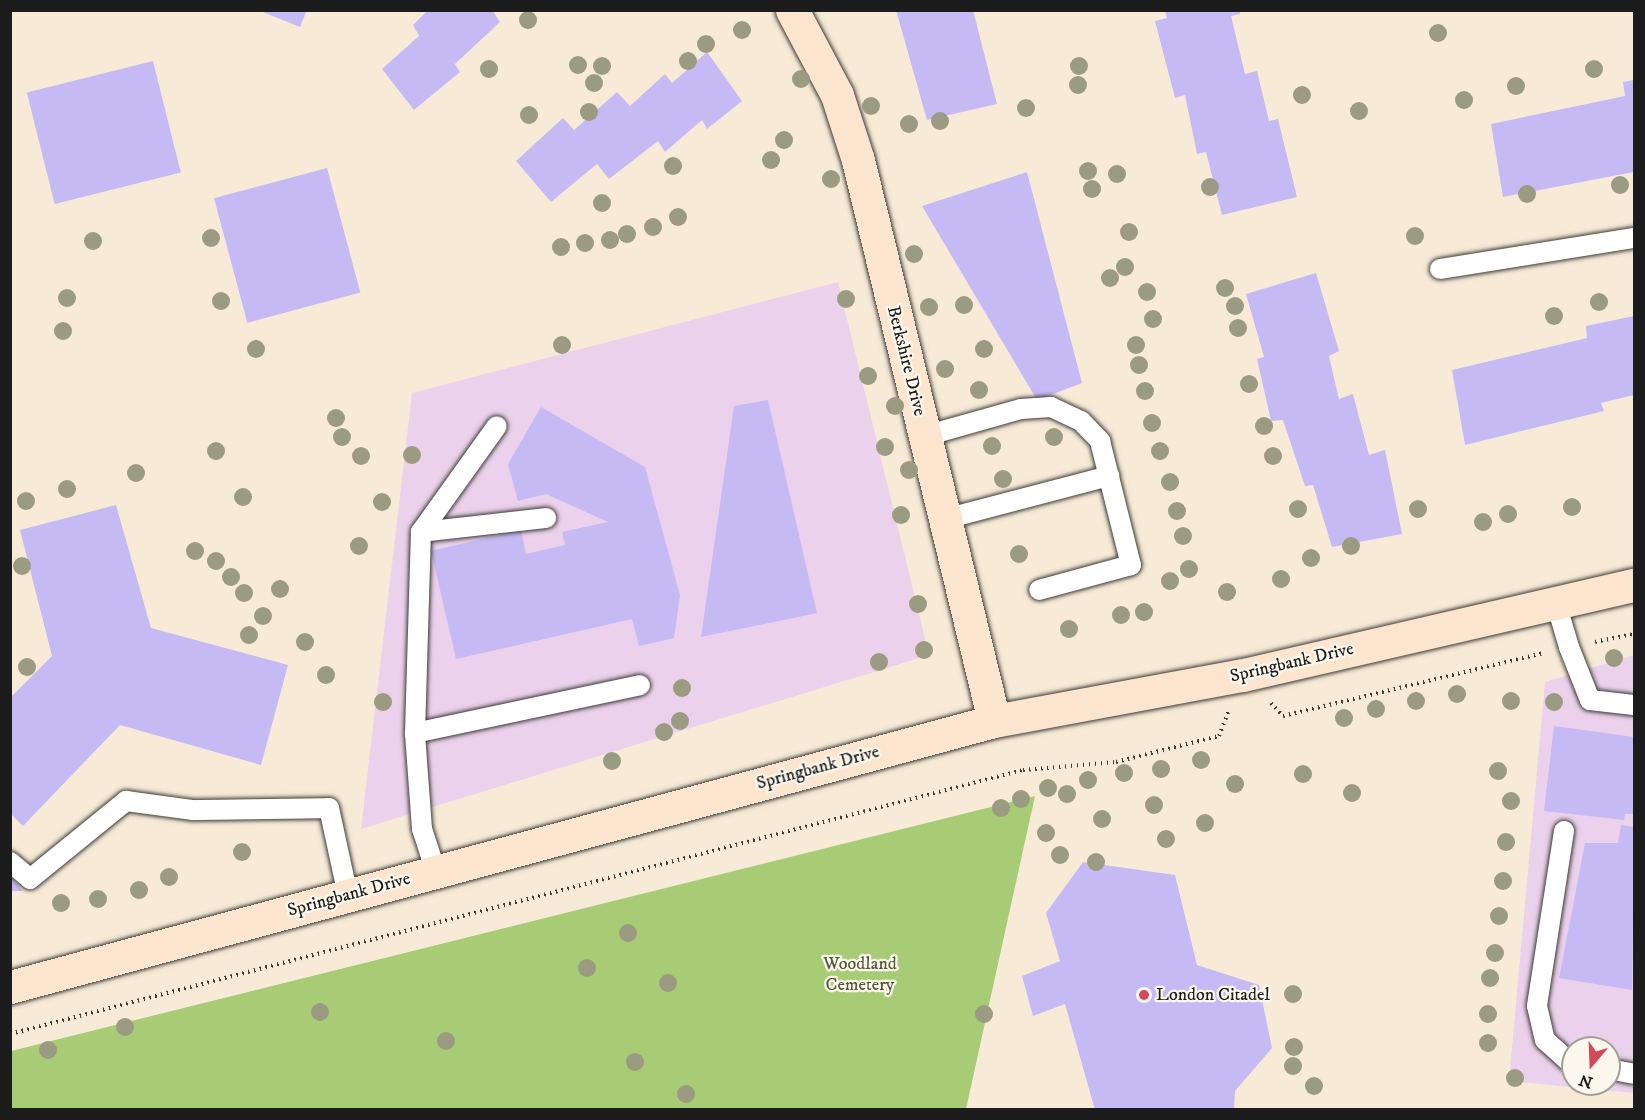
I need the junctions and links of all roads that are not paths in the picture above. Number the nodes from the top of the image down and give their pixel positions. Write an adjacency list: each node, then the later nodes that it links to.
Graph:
1 (792, 10): 5 (main road, Berkshire Drive)
2 (1635, 238): 3 (lane)
3 (1440, 269)
4 (497, 426): 9 (lane)
5 (925, 436): 6 (lane); 8 (main road, Berkshire Drive)
6 (1109, 476): 8 (lane); 11 (lane)
7 (546, 518): 9 (lane)
8 (945, 519): 15 (main road, Berkshire Drive)
9 (421, 532): 16 (lane)
10 (1635, 585): 12 (main road, Springbank Drive)
11 (1039, 590)
12 (1556, 603): 14 (lane); 15 (main road, Springbank Drive)
13 (640, 685): 16 (lane)
14 (1635, 705)
15 (994, 721): 19 (main road, Springbank Drive)
16 (415, 733): 19 (lane)
17 (1564, 831): 22 (lane)
18 (10, 861): 20 (lane)
19 (436, 872): 20 (main road, Springbank Drive)
20 (348, 896): 21 (main road, Springbank Drive)
21 (10, 987)
22 (1561, 1055)

